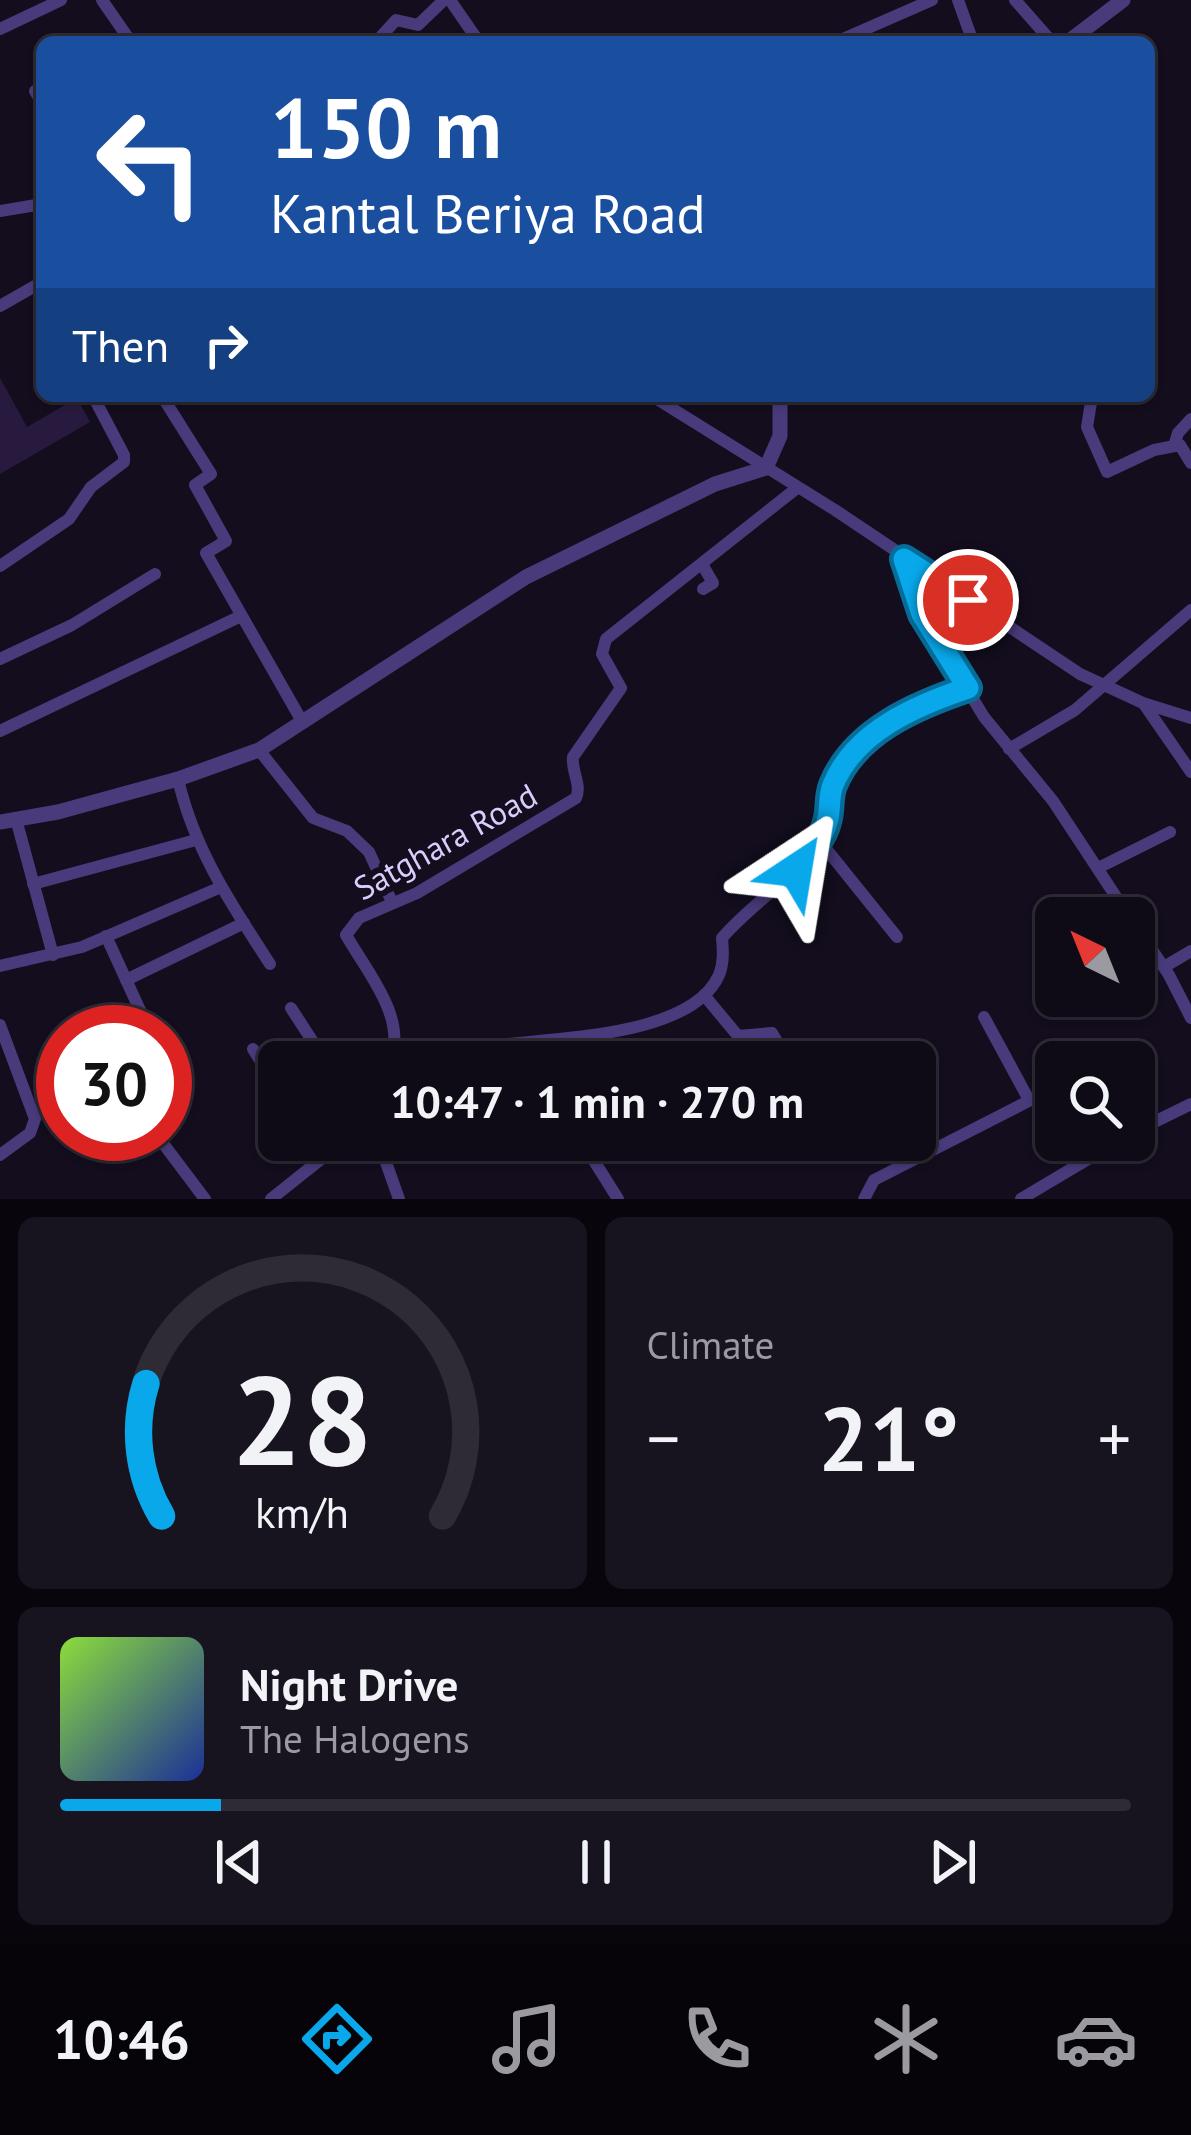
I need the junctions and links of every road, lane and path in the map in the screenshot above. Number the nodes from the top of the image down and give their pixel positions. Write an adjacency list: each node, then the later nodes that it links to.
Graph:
1 (61, 0): 8 (street)
2 (102, 0): 9 (street)
3 (447, 0): 10 (street); 11 (street)
4 (932, 0): 12 (street)
5 (958, 0): 13 (street)
6 (1015, 0): 14 (street)
7 (1123, 0): 15 (street)
8 (0, 29)
9 (126, 36)
10 (381, 36)
11 (474, 36)
12 (850, 36)
13 (971, 36)
14 (1047, 36)
15 (1076, 36)
16 (36, 205): 17 (street)
17 (0, 211)
18 (36, 285): 19 (street)
19 (0, 306)
20 (96, 402): 32 (street)
21 (166, 402): 36 (street)
22 (662, 402): 28 (street)
23 (780, 402): 28 (street)
24 (1091, 402): 26 (street)
25 (1191, 419): 26 (street)
26 (1174, 446): 27 (street)
27 (1191, 464)
28 (766, 468): 29 (street); 42 (street)
29 (797, 488): 30 (street); 31 (street, Satghara Road)
30 (904, 559): 38 (street); 39 (street)
31 (702, 564): 34 (street); 56 (street, Satghara Road)
32 (0, 566)
33 (155, 574): 37 (street)
34 (703, 589)
35 (1191, 610): 38 (street)
36 (241, 616): 42 (street); 43 (street)
37 (0, 659)
38 (1102, 686): 40 (street); 44 (street)
39 (968, 688): 44 (street); 51 (street)
40 (1143, 703): 41 (street); 46 (street)
41 (1191, 718)
42 (303, 724): 45 (street)
43 (0, 731)
44 (1009, 749): 52 (street)
45 (259, 750): 47 (street); 56 (street)
46 (1191, 772)
47 (178, 779): 48 (street); 50 (street)
48 (4, 821): 53 (street)
49 (1170, 832): 52 (street)
50 (196, 840): 53 (street); 54 (street)
51 (819, 841): 59 (street); 67 (street)
52 (1097, 868): 55 (street)
53 (33, 884): 62 (street)
54 (221, 887): 57 (street); 58 (street)
55 (1116, 897)
56 (392, 902): 74 (street, Satghara Road)
57 (244, 923): 63 (street); 66 (street)
58 (106, 936): 62 (street); 66 (street)
59 (897, 937)
60 (1191, 951): 65 (street)
61 (1155, 954): 65 (street)
62 (53, 956): 64 (street)
63 (270, 964)
64 (0, 966)
65 (1164, 967): 71 (street)
66 (126, 980): 68 (street)
67 (704, 995): 75 (street); 76 (street)
68 (138, 1005)
69 (291, 1008): 73 (street)
70 (984, 1017): 80 (street)
71 (1191, 1018)
72 (0, 1025): 83 (street)
73 (312, 1041)
74 (392, 1041)
75 (548, 1041)
76 (776, 1041)
77 (253, 1049): 78 (street)
78 (258, 1057)
79 (1035, 1097): 80 (street)
80 (1029, 1100): 93 (street)
81 (1191, 1104): 82 (street)
82 (1155, 1122)
83 (0, 1155)
84 (176, 1161): 89 (street)
85 (319, 1161): 90 (street)
86 (385, 1161): 91 (street)
87 (594, 1161): 92 (street)
88 (1085, 1161): 94 (street)
89 (205, 1199)
90 (271, 1199)
91 (399, 1199)
92 (618, 1199)
93 (864, 1199)
94 (1021, 1199)

